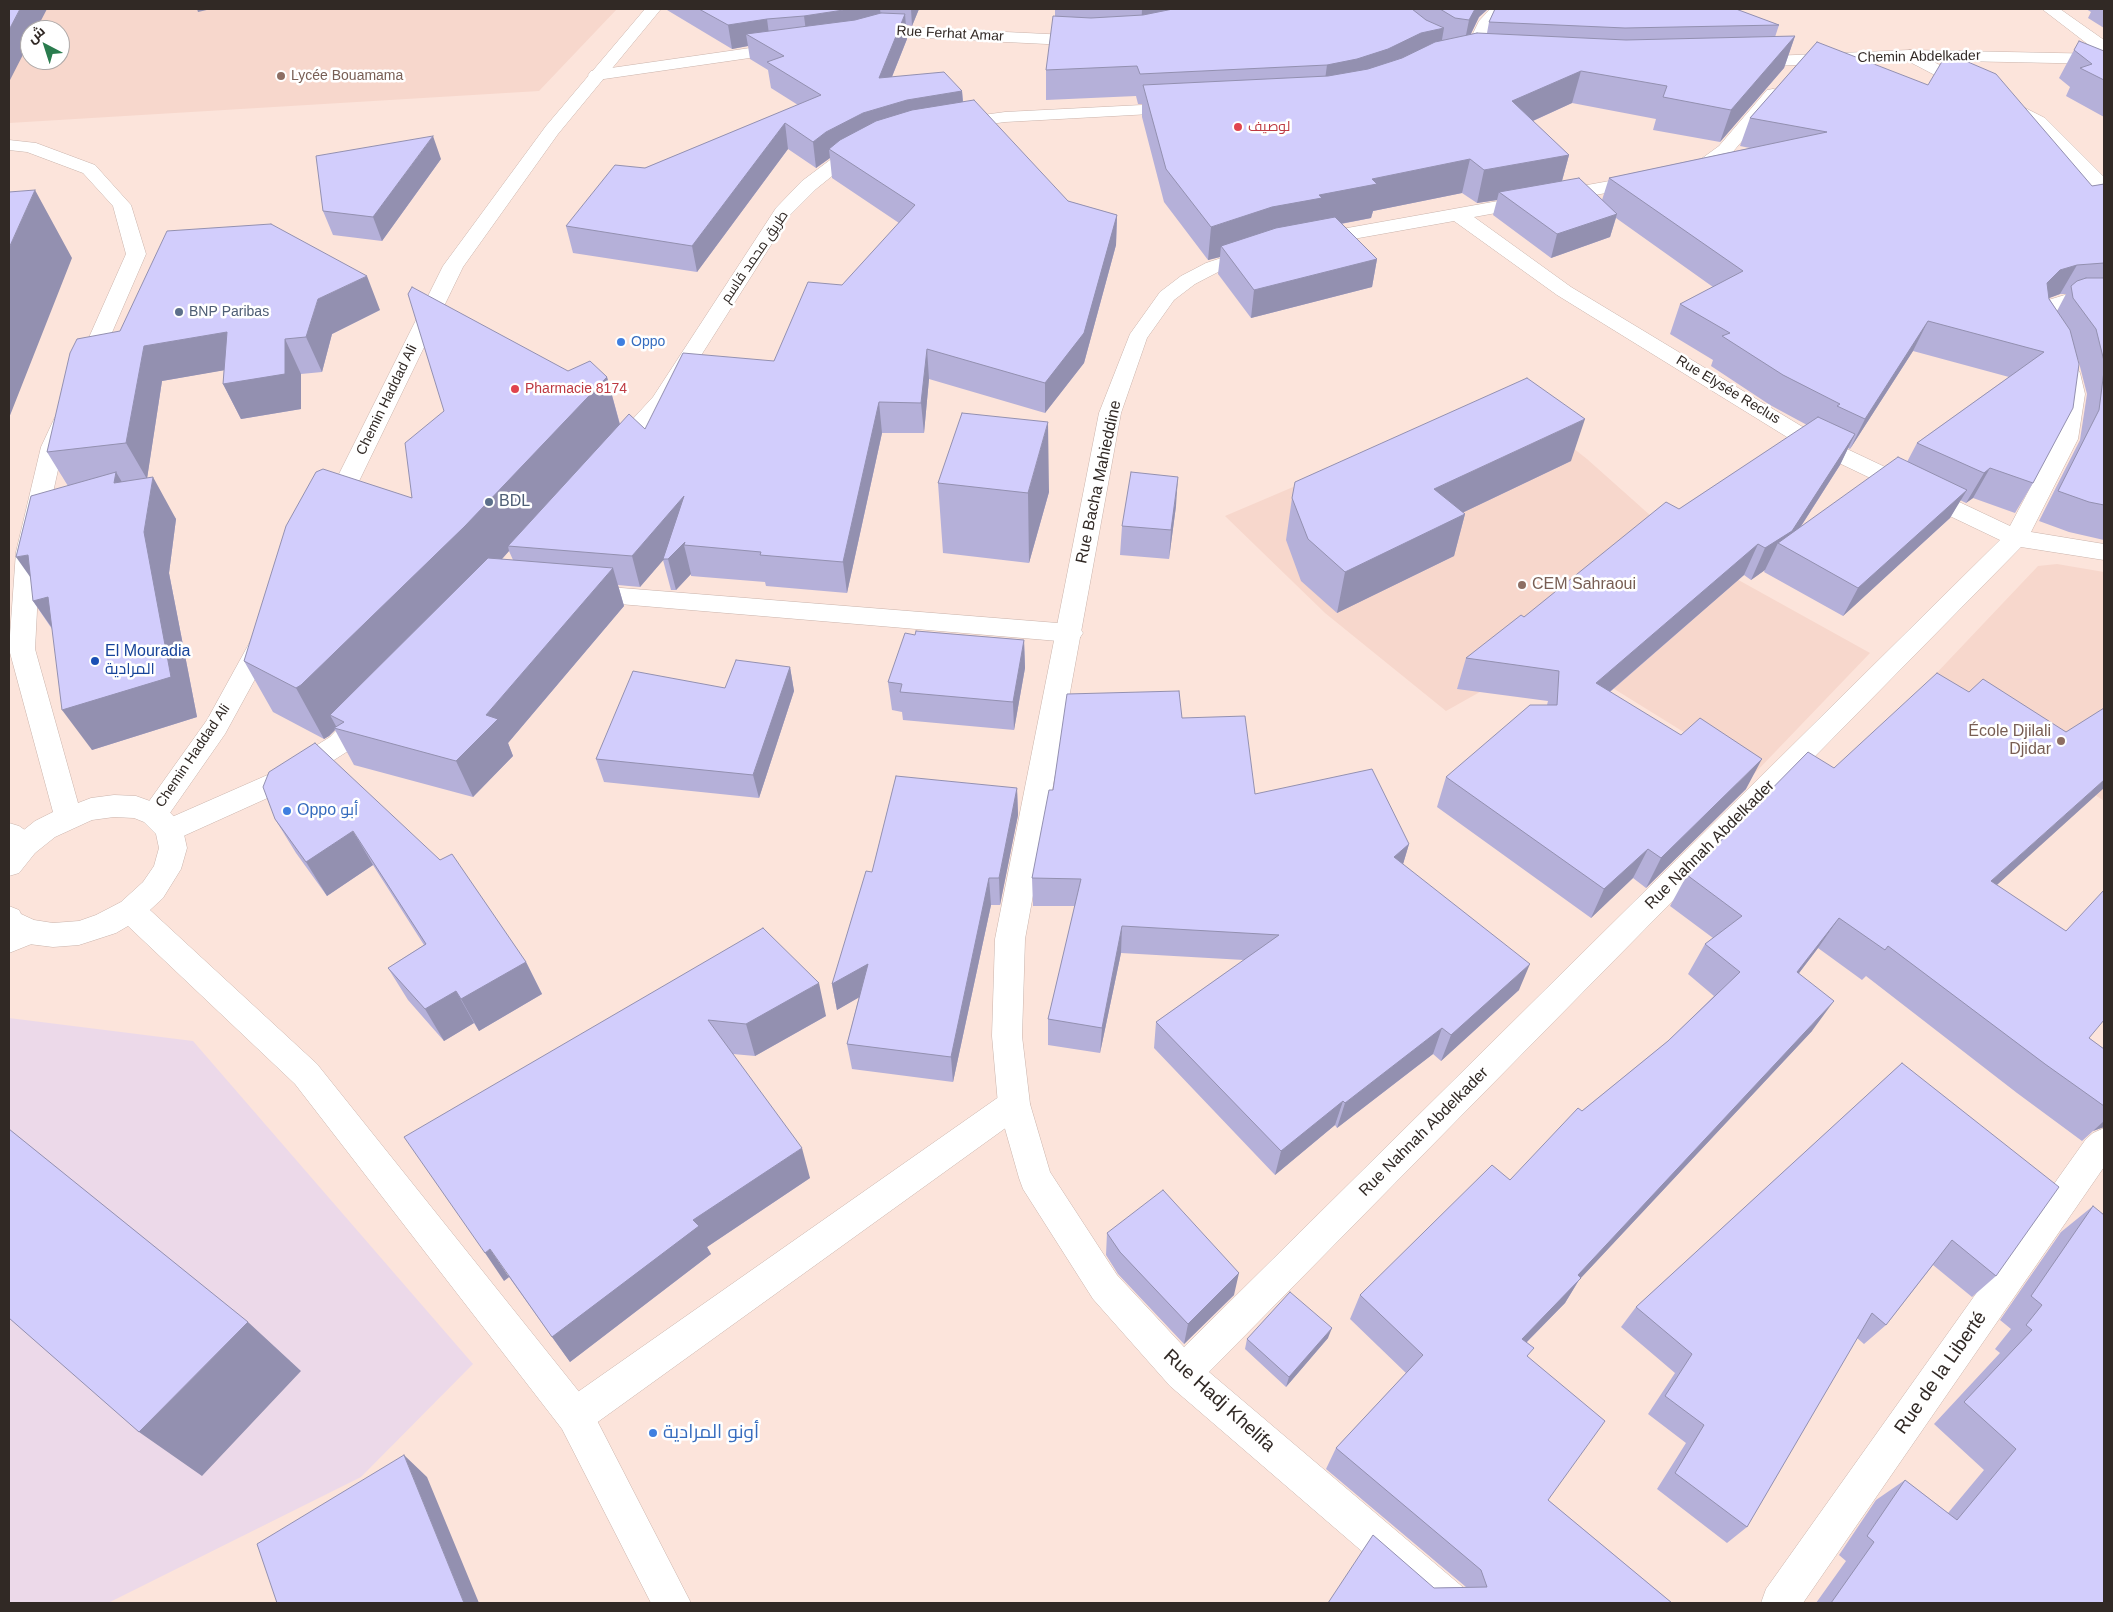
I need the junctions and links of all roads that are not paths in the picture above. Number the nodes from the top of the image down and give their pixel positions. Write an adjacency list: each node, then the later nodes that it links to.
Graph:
1 (653, 9): 13 (street, Chemin Haddad Ali)
2 (1498, 9): 9 (street)
3 (2050, 9): 7 (street)
4 (857, 38): 5 (street, Rue Ferhat Amar)
5 (1107, 40)
6 (798, 47): 13 (street)
7 (2104, 48)
8 (1910, 55): 10 (street, Chemin Abdelkader); 11 (street, Chemin Abdelkader); 18 (street)
9 (1443, 58)
10 (2104, 59)
11 (1802, 61): 12 (street, Chemin Abdelkader); 19 (street, Rue Bacha Mahieddine)
12 (1734, 62)
13 (597, 75): 22 (street, Chemin Haddad Ali)
14 (1197, 107): 15 (street)
15 (937, 127)
16 (882, 142): 21 (street, طريق محمد قاسم)
17 (9, 146): 29 (street)
18 (2104, 187)
19 (1457, 214): 23 (street, Rue Elysée Reclus); 27 (street, Rue Bacha Mahieddine)
20 (2104, 300): 23 (street, Rue Nahnah Abdelkader)
21 (600, 469)
22 (323, 531)
23 (2016, 538): 24 (street, Rue Elysée Reclus); 36 (street, Rue Nahnah Abdelkader)
24 (2104, 552)
25 (565, 591): 27 (street)
26 (276, 616): 30 (street, Chemin Haddad Ali)
27 (1070, 634): 34 (street, Rue Bacha Mahieddine)
28 (380, 702): 30 (street)
29 (68, 817): 30 (street); 31 (street)
30 (161, 822): 32 (street)
31 (14, 848)
32 (131, 910): 33 (street); 37 (street)
33 (16, 930)
34 (1014, 1104): 36 (street, Rue Hadj Khelifa); 37 (street)
35 (2104, 1144): 40 (street, Rue de la Liberté)
36 (1183, 1373): 39 (street, Rue Hadj Khelifa)
37 (575, 1416): 38 (street)
38 (672, 1603)
39 (1451, 1603)
40 (1780, 1603)

